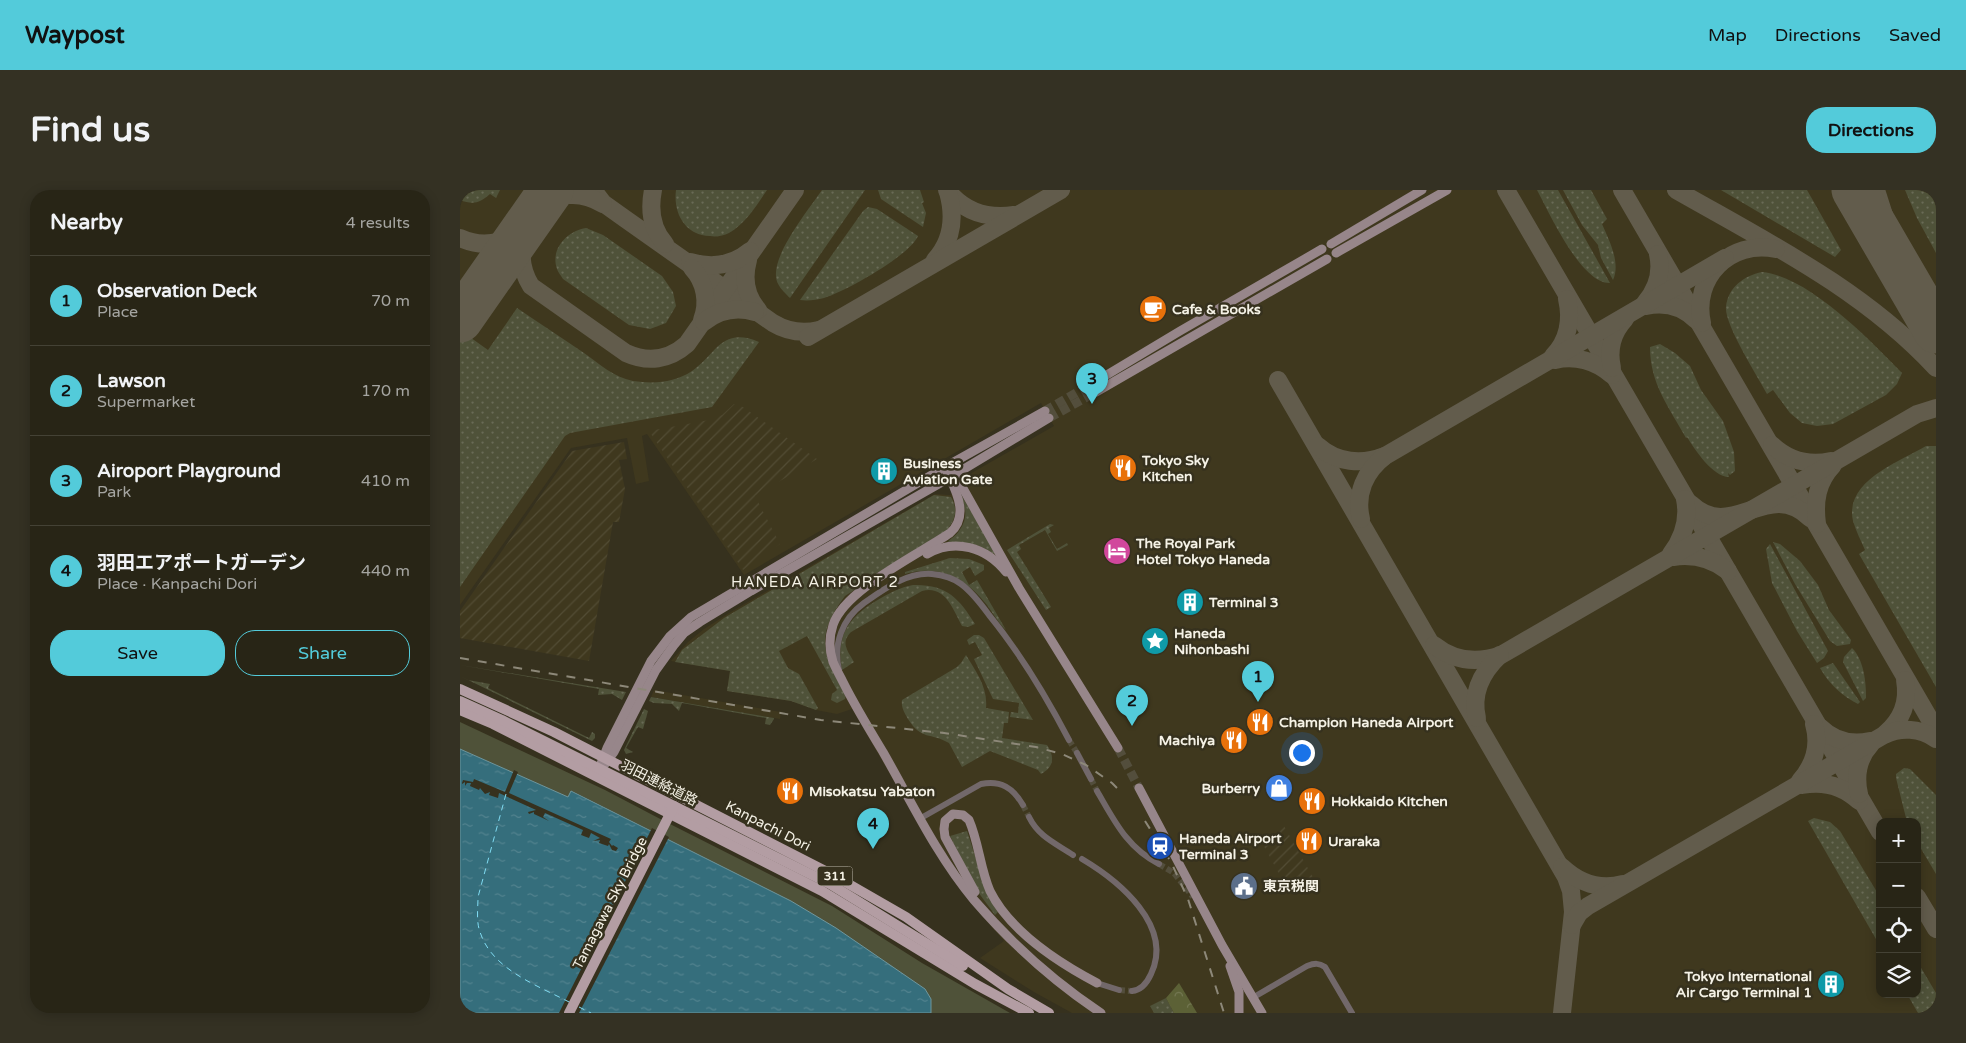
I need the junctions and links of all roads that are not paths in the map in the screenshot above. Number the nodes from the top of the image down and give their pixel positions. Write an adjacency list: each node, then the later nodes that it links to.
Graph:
1 (1422, 190): 3 (street)
2 (1447, 190): 5 (street)
3 (1331, 244)
4 (1322, 249): 7 (street)
5 (1336, 253)
6 (1327, 259): 8 (street)
7 (1095, 382)
8 (1096, 392)
9 (945, 467): 10 (street); 10 (street); 20 (street)
10 (951, 476): 11 (street); 12 (street); 20 (street)
11 (1020, 588): 12 (street); 18 (street)
12 (861, 590): 13 (street)
13 (842, 679): 17 (street); 28 (street)
14 (460, 688): 20 (main road, Kanpachi Dori / 311)
15 (460, 701): 25 (main road, 羽田連絡道路 / 311, bridge)
16 (460, 710): 21 (main road, 311)
17 (1069, 740)
18 (1118, 748)
19 (1077, 753): 22 (street)
20 (606, 758): 21 (street); 39 (main road, Kanpachi Dori / 311)
21 (596, 777): 38 (main road, 311)
22 (1091, 779)
23 (1139, 788): 34 (street)
24 (1098, 791): 31 (street)
25 (674, 806): 35 (main road, 羽田連絡道路 / 311); 43 (main road, Tamagawa Sky Bridge, bridge)
26 (1023, 806): 28 (street)
27 (1029, 817): 29 (street)
28 (921, 818): 33 (street)
29 (1073, 855)
30 (1082, 859): 41 (street)
31 (1159, 864)
32 (1195, 899): 34 (street)
33 (984, 910): 37 (street); 46 (street)
34 (1204, 910): 36 (street)
35 (895, 923): 38 (main road); 39 (main road)
36 (1222, 945): 42 (street); 47 (street)
37 (1097, 983): 40 (street)
38 (975, 984): 44 (main road, 311)
39 (1008, 989): 45 (main road, Kanpachi Dori / 311)
40 (1119, 990)
41 (1132, 991)
42 (1254, 997): 48 (street); 49 (street)
43 (569, 1013)
44 (1029, 1013)
45 (1049, 1013)
46 (1101, 1013)
47 (1239, 1013)
48 (1262, 1013)
49 (1352, 1013)

